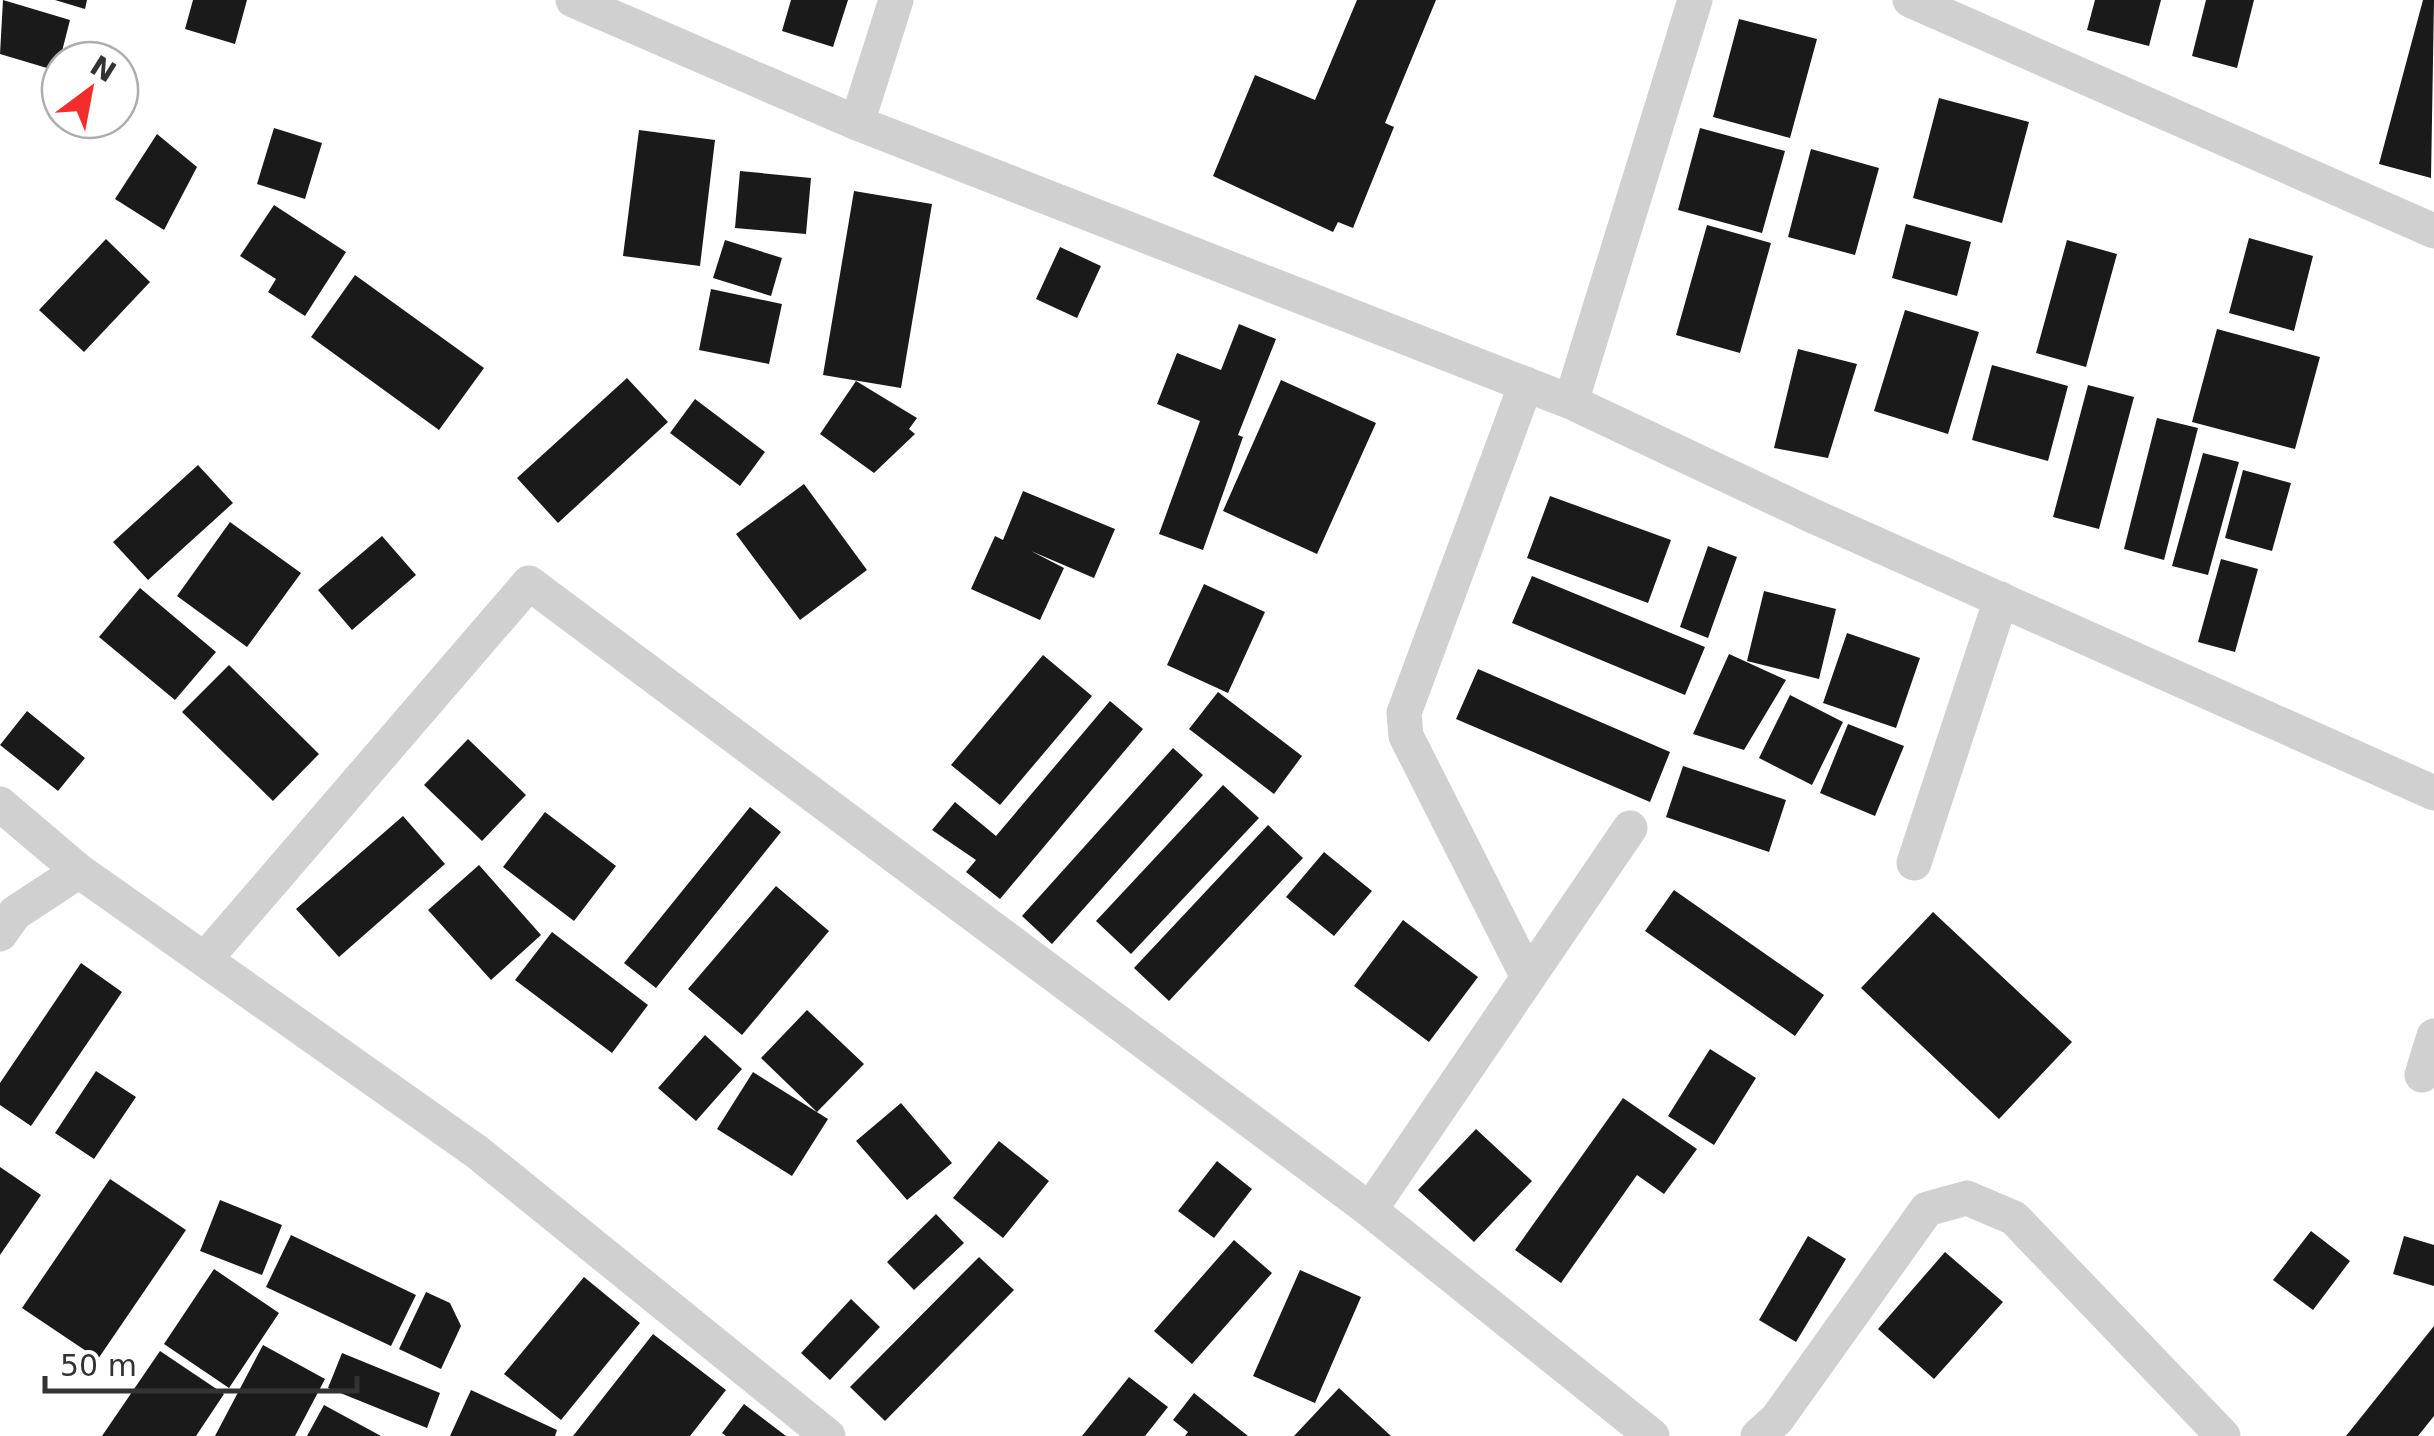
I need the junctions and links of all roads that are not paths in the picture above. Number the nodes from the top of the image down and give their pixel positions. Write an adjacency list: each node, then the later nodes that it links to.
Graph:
1 (573, 0): 5 (street)
2 (896, 0): 5 (street)
3 (1695, 0): 8 (street)
4 (1910, 0): 6 (street)
5 (856, 123): 7 (street)
6 (2434, 231)
7 (1526, 384): 8 (street); 17 (street)
8 (1571, 402): 9 (street)
9 (2001, 599): 10 (street); 13 (street)
10 (2434, 793)
11 (0, 804): 14 (street)
12 (1630, 828): 17 (street)
13 (1914, 863)
14 (80, 871): 15 (street); 16 (street)
15 (0, 934)
16 (206, 958): 20 (street); 21 (street)
17 (1527, 975): 20 (street)
18 (2434, 1036): 19 (street)
19 (2422, 1075)
20 (1370, 1210): 22 (street)
21 (828, 1436)
22 (1652, 1436)
23 (1758, 1436): 24 (street)
24 (2223, 1436)

